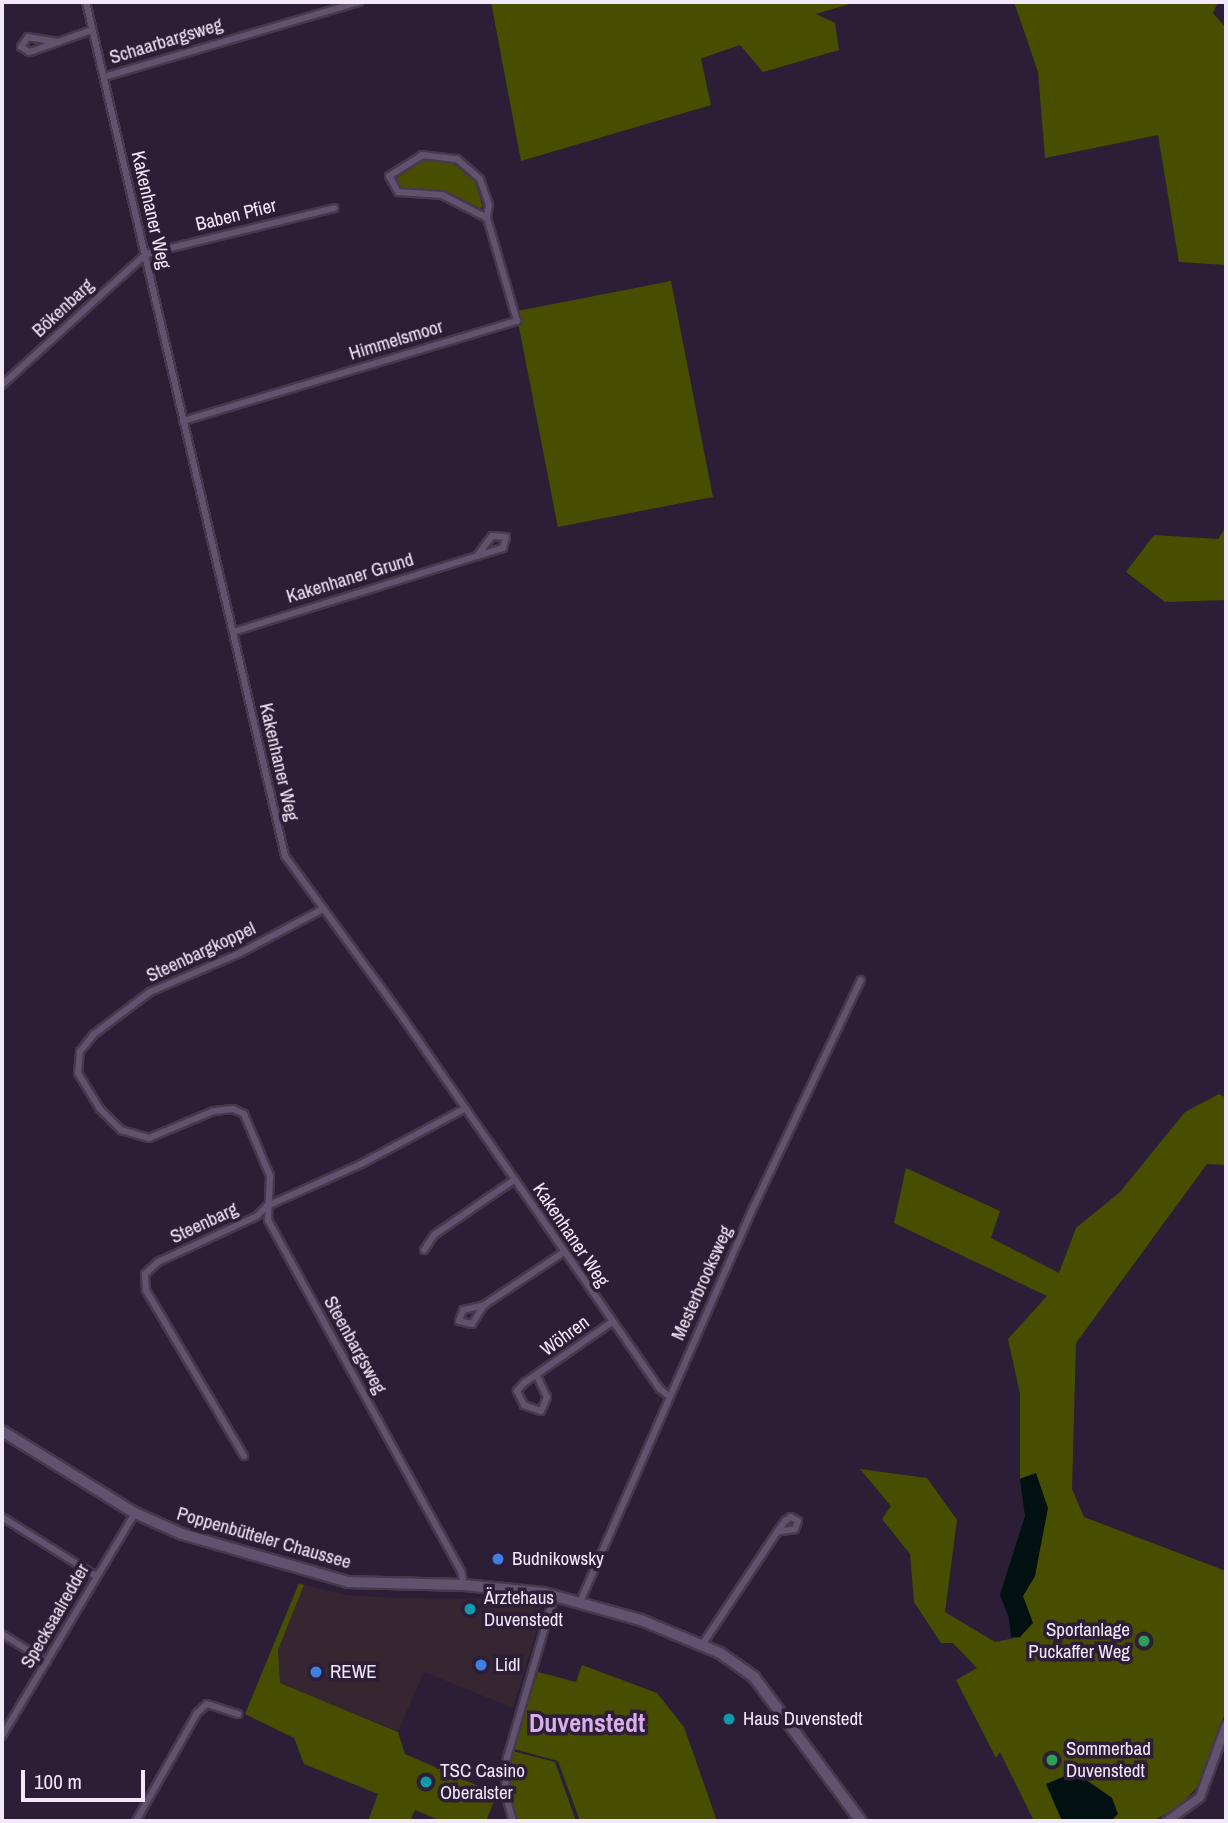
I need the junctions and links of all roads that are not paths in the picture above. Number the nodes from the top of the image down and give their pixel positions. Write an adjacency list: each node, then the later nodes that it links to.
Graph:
1 (86, 2): 3 (street, Kakenhaner Weg)
2 (359, 2): 5 (street, Schaarbargsweg)
3 (92, 30): 4 (street); 5 (street, Kakenhaner Weg)
4 (58, 42): 4 (street)
5 (104, 77): 8 (street, Kakenhaner Weg)
6 (334, 208): 8 (street, Baben Pfier)
7 (487, 218): 7 (street, Himmelsmoor); 10 (street, Himmelsmoor)
8 (146, 254): 9 (street, Bökenbarg); 10 (street, Kakenhaner Weg)
9 (2, 386)
10 (183, 421): 12 (street, Kakenhaner Weg)
11 (477, 555): 11 (street, Kakenhaner Grund); 12 (street, Kakenhaner Grund)
12 (233, 632): 13 (street, Kakenhaner Weg)
13 (323, 909): 15 (street, Kakenhaner Weg); 16 (street, Steenbargkoppel)
14 (861, 980): 24 (street, Mesterbrooksweg)
15 (464, 1109): 17 (street, Kakenhaner Weg); 18 (street, Steenbarg)
16 (244, 1114): 18 (street, Steenbargsweg)
17 (514, 1180): 19 (street); 20 (street, Kakenhaner Weg)
18 (267, 1206): 26 (street, Steenbarg); 31 (street, Steenbargsweg)
19 (424, 1250)
20 (564, 1252): 21 (street); 22 (street, Kakenhaner Weg)
21 (484, 1305)
22 (612, 1322): 23 (street, Wöhren); 24 (street, Kakenhaner Weg)
23 (537, 1376): 23 (street, Wöhren)
24 (669, 1396): 33 (street, Mesterbrooksweg)
25 (2, 1431): 27 (main road, Poppenbütteler Chaussee)
26 (244, 1455)
27 (135, 1513): 30 (street, Specksaalredder); 31 (main road, Poppenbütteler Chaussee)
28 (2, 1517): 30 (street)
29 (777, 1532): 35 (street)
30 (96, 1576): 36 (street, Specksaalredder)
31 (464, 1585): 32 (main road, Poppenbütteler Chaussee)
32 (554, 1596): 33 (main road, Poppenbütteler Chaussee); 40 (street)
33 (580, 1602): 35 (main road, Poppenbütteler Chaussee)
34 (2, 1634): 36 (street)
35 (702, 1645): 43 (main road, Poppenbütteler Chaussee)
36 (47, 1662): 39 (street, Specksaalredder)
37 (238, 1714): 41 (street)
38 (1226, 1726): 44 (street)
39 (2, 1736)
40 (512, 1819): 42 (street)
41 (136, 1821)
42 (503, 1821)
43 (861, 1821)
44 (1167, 1821)

